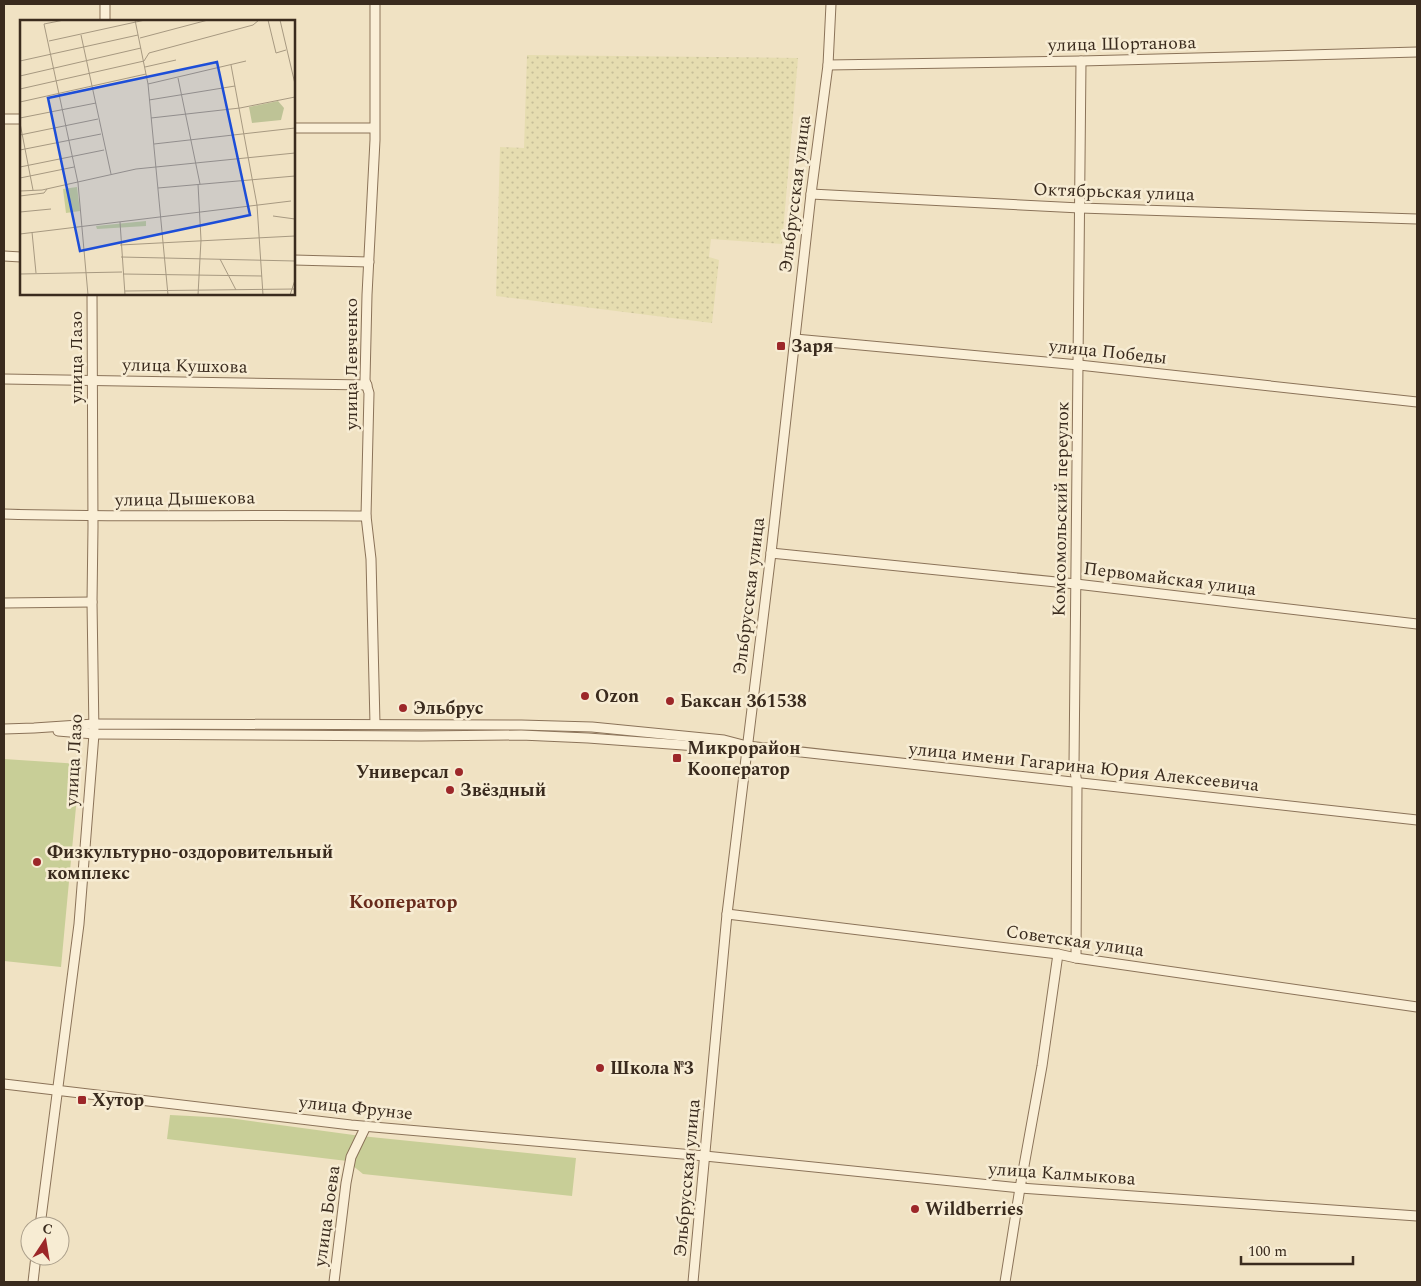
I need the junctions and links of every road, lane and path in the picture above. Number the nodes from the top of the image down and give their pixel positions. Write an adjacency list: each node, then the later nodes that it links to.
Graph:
1 (105, 4): 4 (street)
2 (375, 4): 11 (street, улица Левченко)
3 (831, 4): 7 (street, Эльбрусская улица)
4 (105, 20)
5 (1417, 52): 6 (street, улица Шортанова)
6 (1081, 61): 7 (street, улица Шортанова); 13 (street, Комсомольский переулок)
7 (828, 65): 12 (street, Эльбрусская улица)
8 (4, 119): 9 (street)
9 (20, 119)
10 (295, 128): 11 (street)
11 (374, 128): 18 (street, улица Левченко)
12 (810, 194): 13 (street, Октябрьская улица); 20 (street, Эльбрусская улица)
13 (1080, 208): 14 (street, Октябрьская улица); 21 (street, Комсомольский переулок)
14 (1417, 219)
15 (4, 256): 16 (street)
16 (20, 257)
17 (295, 260): 18 (street)
18 (369, 262): 24 (street, улица Левченко)
19 (92, 295): 23 (street, улица Лазо)
20 (795, 339): 21 (street, улица Победы); 29 (street, Эльбрусская улица)
21 (1079, 365): 25 (street, улица Победы); 30 (street, Комсомольский переулок)
22 (4, 379): 23 (street, улица Кушхова)
23 (92, 381): 24 (street, улица Кушхова); 28 (street, улица Лазо)
24 (367, 385): 27 (street, улица Левченко)
25 (1417, 402)
26 (4, 514): 28 (street, улица Дышекова)
27 (366, 516): 28 (street, улица Дышекова); 35 (street, улица Левченко)
28 (93, 517): 32 (street, улица Лазо)
29 (770, 553): 30 (street, Первомайская улица); 39 (street, Эльбрусская улица)
30 (1076, 584): 33 (street, Первомайская улица); 40 (street, Комсомольский переулок)
31 (4, 602): 32 (street)
32 (92, 602): 34 (street, улица Лазо)
33 (1417, 624)
34 (94, 724): 35 (street, улица имени Гагарина Юрия Алексеевича); 36 (street, улица имени Гагарина Юрия Алексеевича); 38 (street, улица Лазо)
35 (376, 724): 39 (street, улица имени Гагарина Юрия Алексеевича)
36 (34, 728): 37 (street, улица имени Гагарина Юрия Алексеевича); 38 (street, улица имени Гагарина Юрия Алексеевича)
37 (4, 729)
38 (94, 734): 39 (street, улица имени Гагарина Юрия Алексеевича); 47 (street, улица Лазо)
39 (747, 746): 40 (street, улица имени Гагарина Юрия Алексеевича); 42 (street, Эльбрусская улица)
40 (1077, 783): 41 (street, улица имени Гагарина Юрия Алексеевича); 44 (street, Комсомольский переулок)
41 (1417, 820)
42 (726, 914): 43 (street, Советская улица); 49 (street, Эльбрусская улица)
43 (1058, 954): 44 (street, Советская улица); 50 (street)
44 (1076, 958): 45 (street, Советская улица)
45 (1417, 1007)
46 (4, 1084): 47 (street, улица Фрунзе)
47 (57, 1090): 48 (street, улица Фрунзе); 51 (street, улица Лазо)
48 (366, 1126): 49 (street, улица Фрунзе); 55 (street, улица Боева)
49 (705, 1156): 50 (street, улица Калмыкова); 56 (street, Эльбрусская улица)
50 (1020, 1188): 52 (street, улица Калмыкова); 57 (street)
51 (41, 1216)
52 (1417, 1216)
53 (35, 1266): 54 (street)
54 (33, 1282)
55 (334, 1282)
56 (693, 1282)
57 (1005, 1282)

